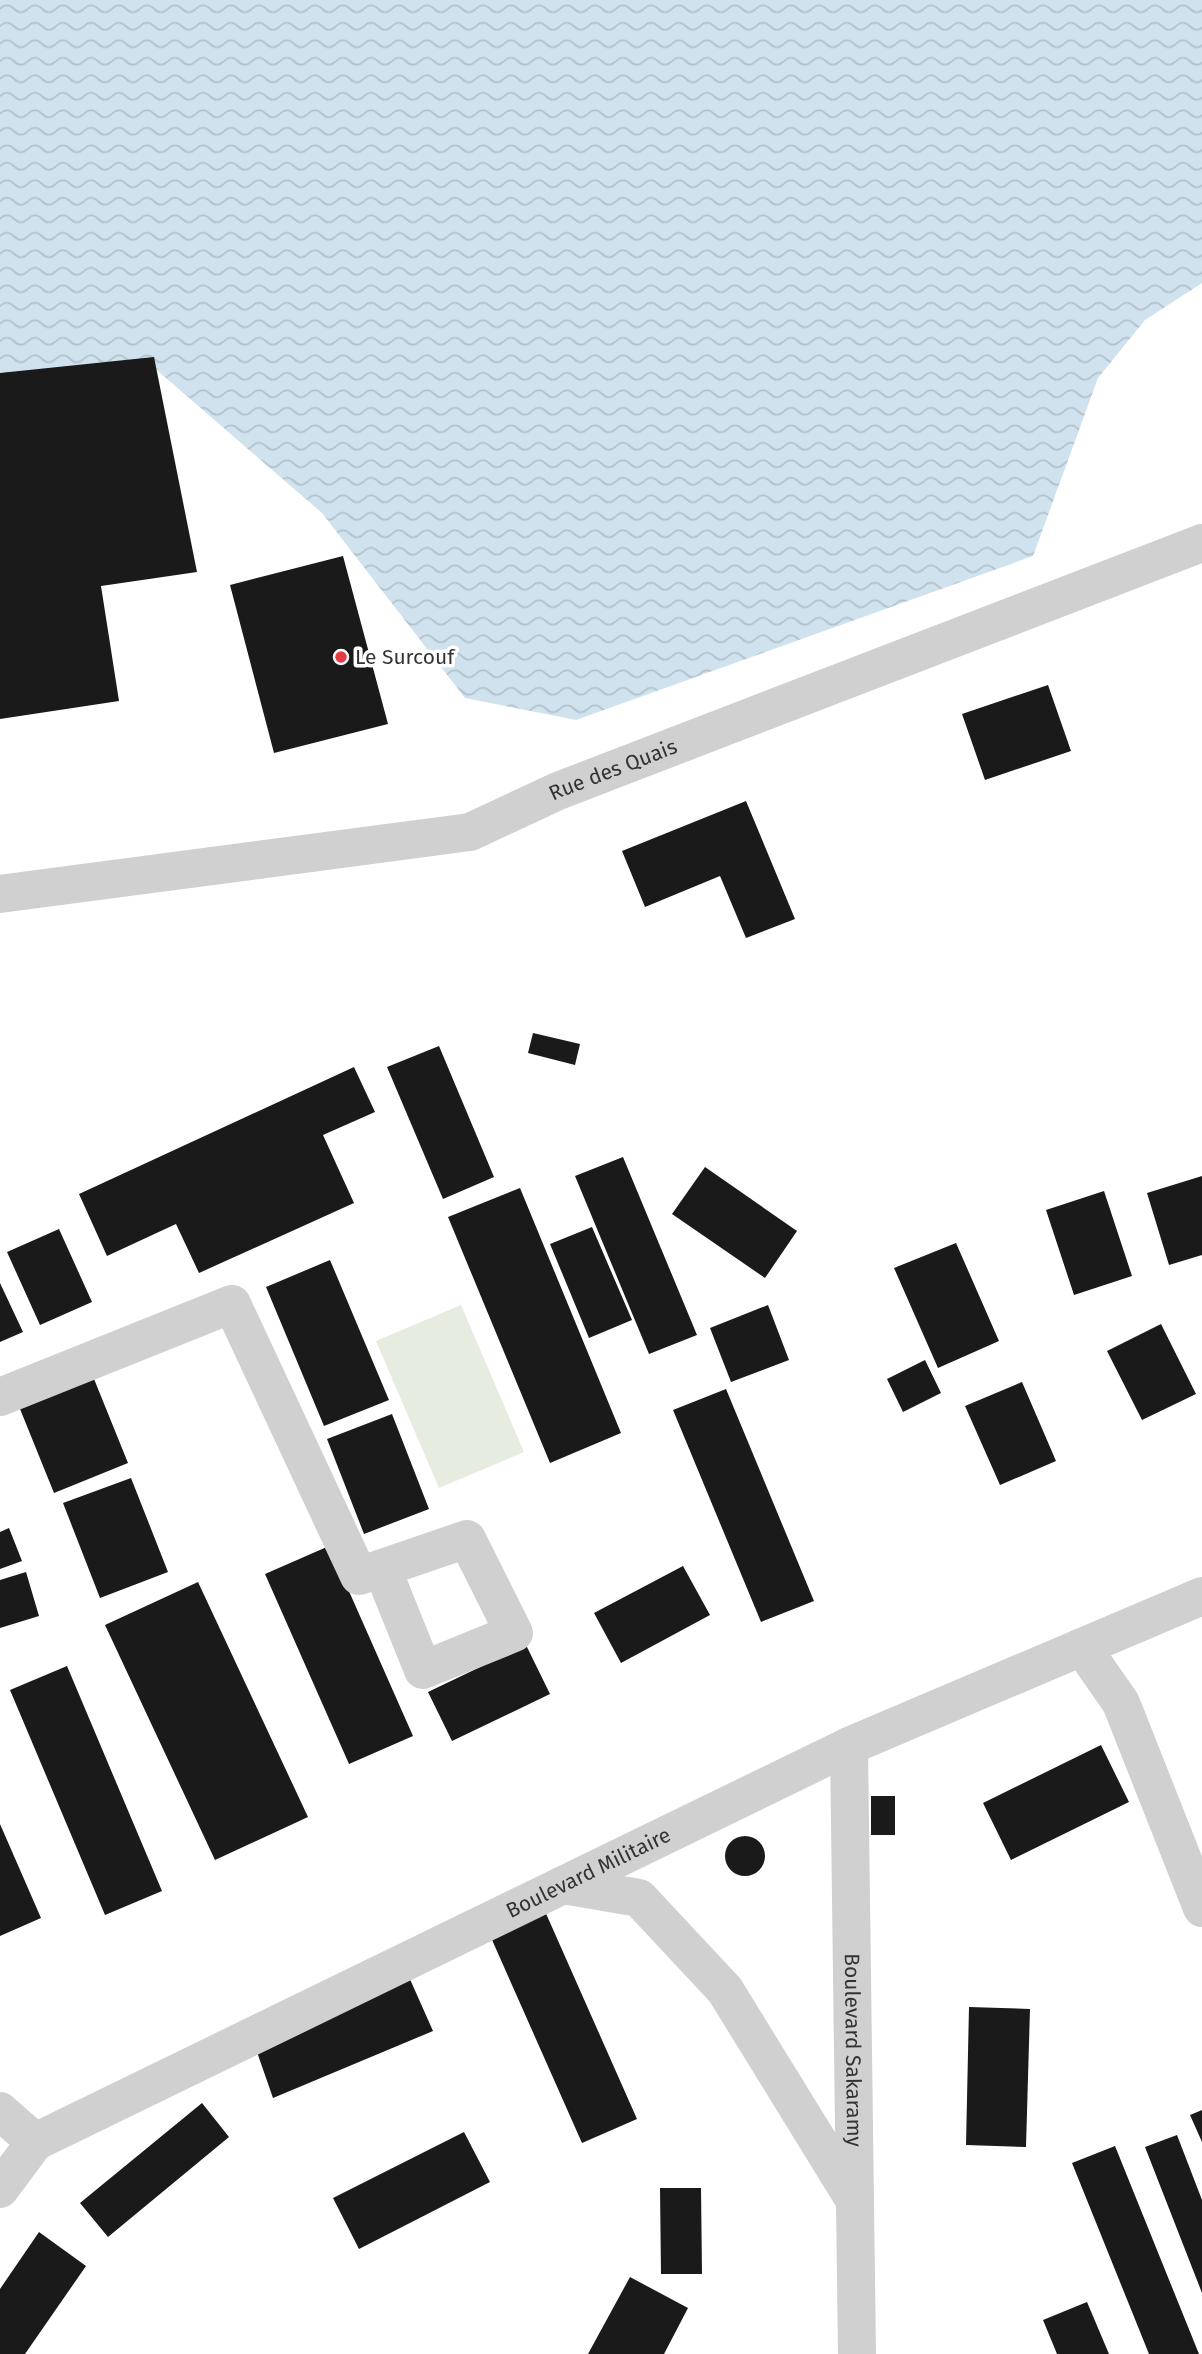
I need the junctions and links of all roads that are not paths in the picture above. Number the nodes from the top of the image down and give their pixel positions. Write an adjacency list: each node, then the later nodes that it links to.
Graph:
1 (1202, 543): 2 (street, Rue des Quais)
2 (0, 894)
3 (0, 1397): 4 (street)
4 (382, 1568)
5 (1202, 1596): 6 (street, Boulevard Militaire)
6 (1082, 1647): 7 (street, Boulevard Militaire); 9 (street)
7 (849, 1746): 8 (street, Boulevard Militaire); 13 (street, Boulevard Sakaramy)
8 (563, 1885): 11 (street, Boulevard Militaire); 13 (street)
9 (1202, 1908)
10 (0, 2111): 11 (street)
11 (35, 2142): 12 (street, Boulevard Militaire)
12 (0, 2189)
13 (855, 2201): 14 (street, Boulevard Sakaramy)
14 (857, 2354)

